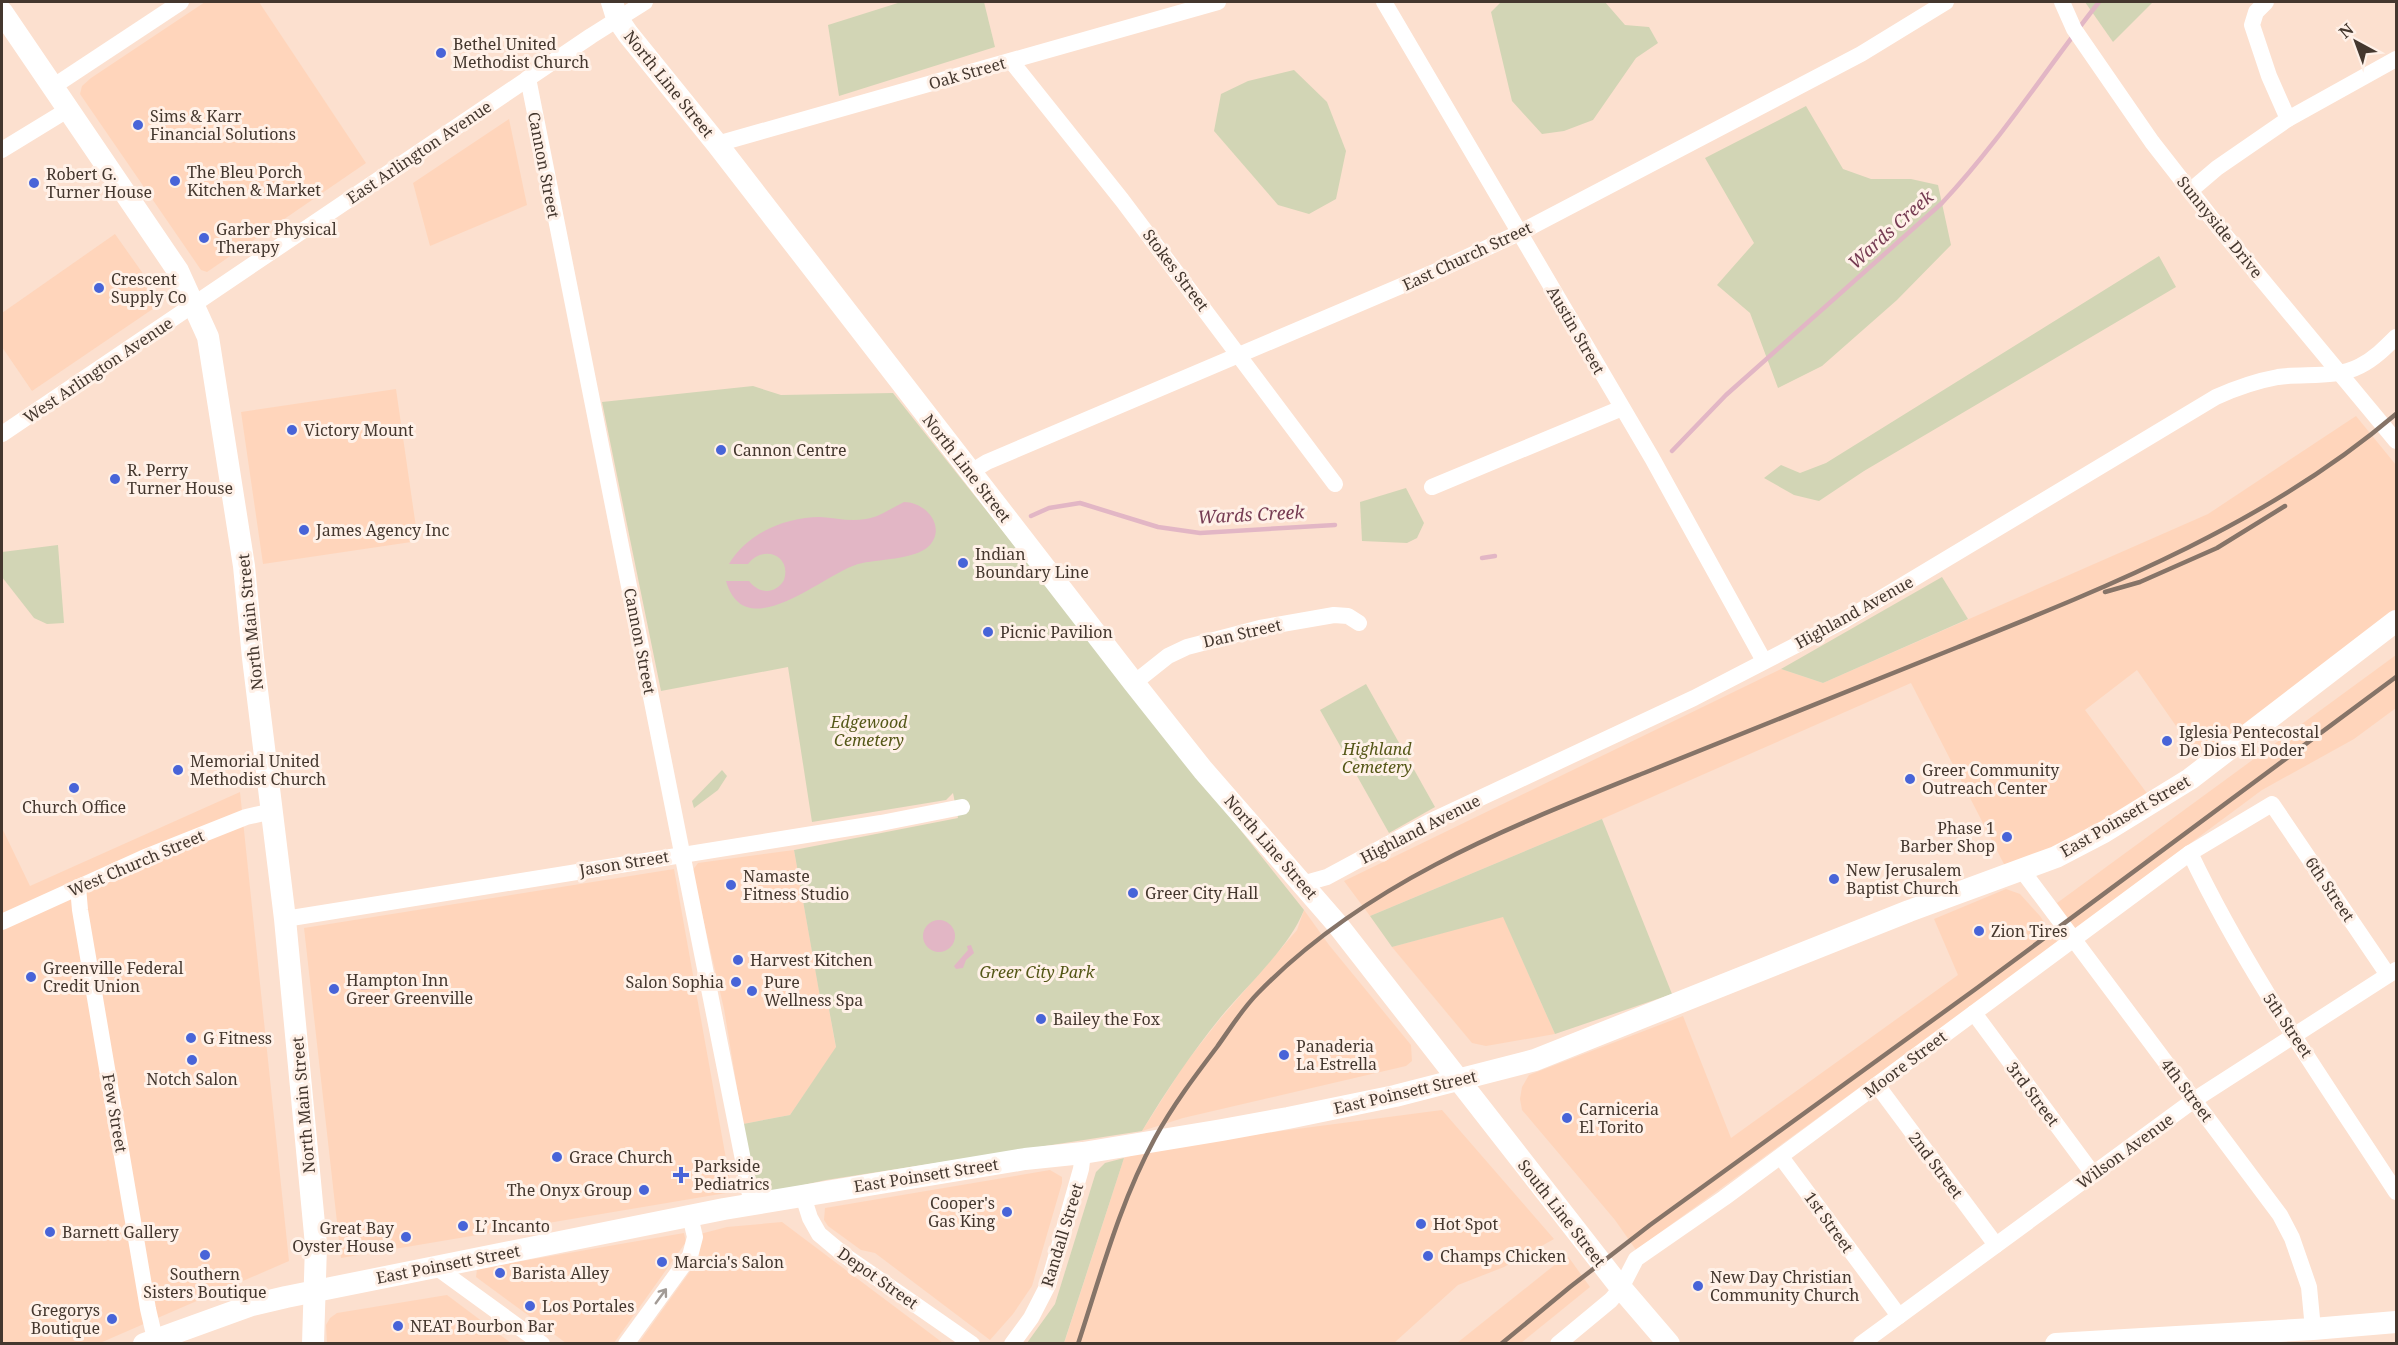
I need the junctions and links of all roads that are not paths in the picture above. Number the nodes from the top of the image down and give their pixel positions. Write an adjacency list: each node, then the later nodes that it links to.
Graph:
1 (181, 2): 13 (street)
2 (645, 2): 8 (street, East Arlington Avenue)
3 (1218, 2): 11 (street, Oak Street)
4 (1384, 2): 19 (street, Austin Street)
5 (1946, 2): 19 (street, East Church Street)
6 (2062, 2): 18 (street, Sunnyside Drive)
7 (2266, 2): 15 (street)
8 (615, 10): 12 (street, East Arlington Avenue); 16 (main road, North Line Street)
9 (2, 12): 13 (main road, North Main Street)
10 (2397, 59): 15 (street)
11 (1011, 61): 16 (street, Oak Street); 22 (street, Stokes Street)
12 (528, 78): 20 (street, East Arlington Avenue); 38 (street, Cannon Street)
13 (54, 86): 14 (main road, North Main Street)
14 (69, 109): 17 (street); 20 (main road, North Main Street)
15 (2288, 119): 18 (street)
16 (717, 144): 27 (main road, North Line Street)
17 (2, 150)
18 (2190, 191): 23 (street, Sunnyside Drive)
19 (1519, 233): 22 (street, East Church Street); 24 (street, Austin Street)
20 (194, 305): 25 (street, West Arlington Avenue); 36 (main road, North Main Street)
21 (2397, 337): 23 (street, Highland Avenue)
22 (1241, 356): 27 (street, East Church Street); 28 (street, Stokes Street)
23 (2342, 373): 26 (street, Sunnyside Drive); 32 (street, Highland Avenue)
24 (1622, 408): 29 (street); 32 (street, Austin Street)
25 (2, 434)
26 (2397, 441)
27 (969, 473): 33 (main road, North Line Street)
28 (1335, 484)
29 (1432, 487)
30 (2397, 621): 39 (main road, East Poinsett Street)
31 (1359, 623): 33 (street, Dan Street)
32 (1764, 662): 40 (street, Highland Avenue)
33 (1134, 682): 40 (main road, North Line Street)
34 (2272, 804): 37 (street, Moore Street); 45 (street, 6th Street)
35 (962, 807): 38 (street, Jason Street)
36 (273, 811): 41 (street, West Church Street); 42 (main road, North Main Street)
37 (2190, 853): 44 (street, Moore Street); 47 (street, 5th Street)
38 (683, 854): 42 (street, Jason Street); 56 (street, Cannon Street)
39 (2021, 869): 44 (street, 4th Street); 48 (main road, East Poinsett Street)
40 (1302, 884): 48 (main road, North Line Street)
41 (78, 887): 43 (street, West Church Street); 67 (street, Few Street)
42 (285, 919): 63 (main road, North Main Street)
43 (2, 922)
44 (2073, 940): 46 (street, Moore Street); 50 (street, 4th Street)
45 (2392, 973): 47 (street, Wilson Avenue)
46 (1974, 1014): 49 (street, Moore Street); 53 (street, 3rd Street)
47 (2295, 1035): 50 (street, Wilson Avenue); 54 (street, 5th Street)
48 (1458, 1081): 51 (main road, East Poinsett Street); 62 (main road, South Line Street)
49 (1877, 1085): 52 (street, Moore Street); 58 (street, 2nd Street)
50 (2194, 1100): 53 (street, Wilson Avenue); 66 (street, 4th Street)
51 (1083, 1153): 55 (main road, East Poinsett Street); 72 (street, Randall Street)
52 (1781, 1156): 62 (street, Moore Street); 64 (street, 1st Street)
53 (2093, 1174): 58 (street, Wilson Avenue)
54 (2397, 1192)
55 (803, 1196): 56 (main road, East Poinsett Street); 71 (street, Depot Street)
56 (752, 1205): 57 (main road, East Poinsett Street)
57 (690, 1216): 59 (main road, East Poinsett Street); 70 (street, one-way to 57)
58 (1996, 1245): 64 (street, Wilson Avenue)
59 (469, 1260): 60 (main road, East Poinsett Street); 61 (street)
60 (436, 1267): 61 (street); 63 (main road, East Poinsett Street)
61 (461, 1284): 69 (street)
62 (1621, 1288): 73 (street, Moore Street); 74 (main road, South Line Street)
63 (315, 1292): 67 (main road, East Poinsett Street); 68 (main road, North Main Street)
64 (1899, 1316): 75 (street, Wilson Avenue)
65 (2397, 1322): 66 (main road)
66 (2313, 1329): 76 (main road)
67 (150, 1341)
68 (313, 1344)
69 (542, 1344)
70 (626, 1344)
71 (972, 1344)
72 (1012, 1344)
73 (1558, 1344)
74 (1669, 1344)
75 (1861, 1344)
76 (2056, 1344)

